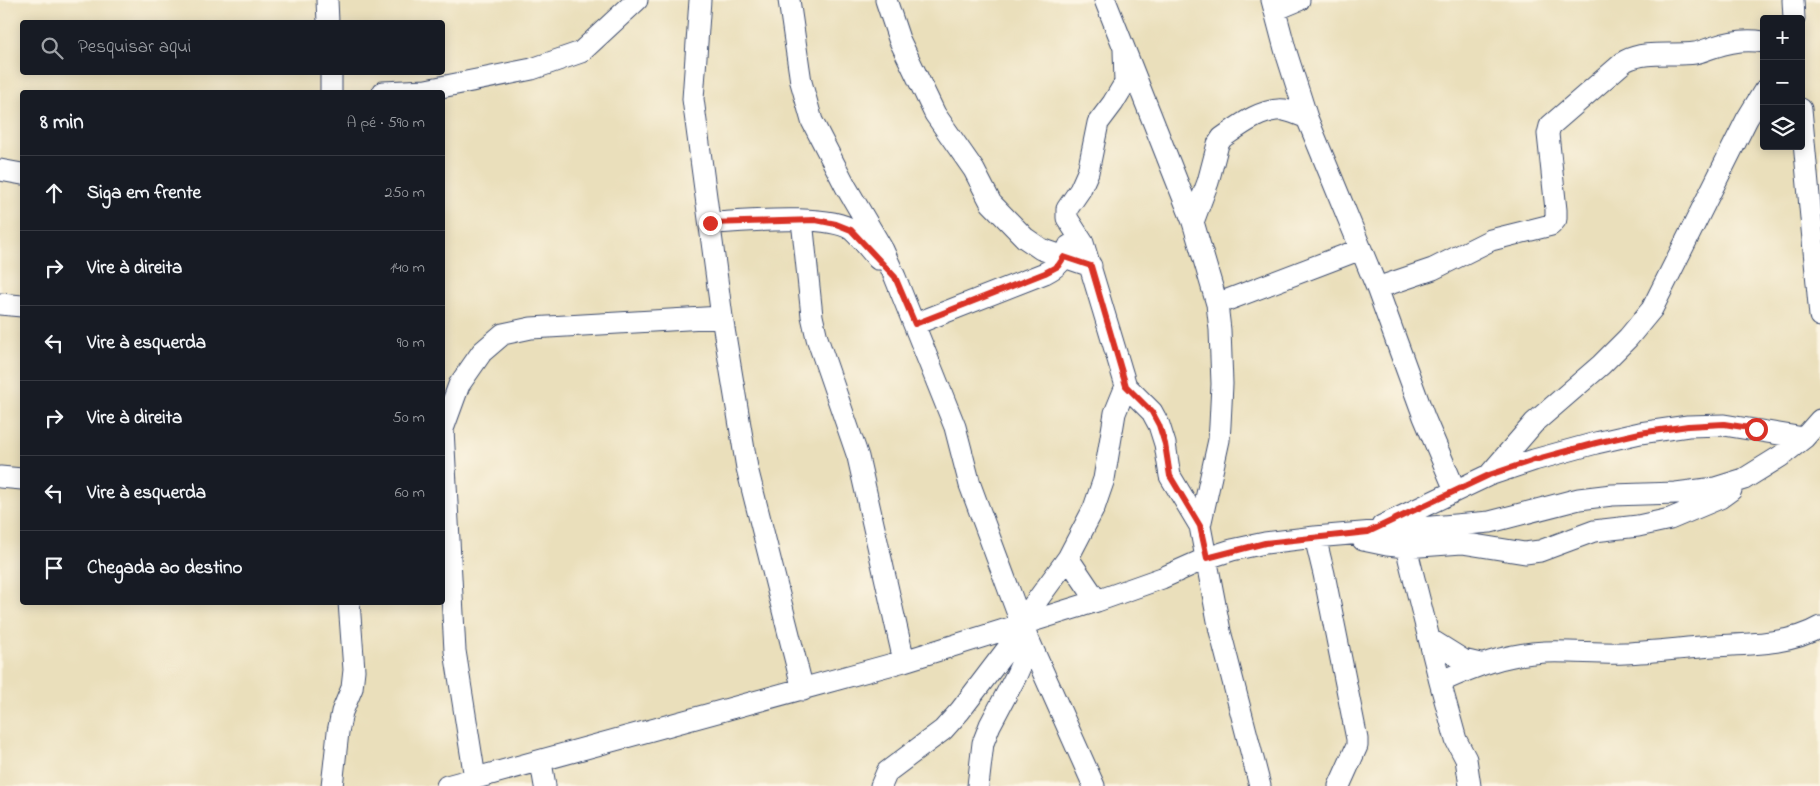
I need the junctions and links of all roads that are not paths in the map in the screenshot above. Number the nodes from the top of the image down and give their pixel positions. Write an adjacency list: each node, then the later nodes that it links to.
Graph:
1 (327, 0): 11 (street)
2 (637, 0): 16 (street)
3 (700, 0): 24 (street)
4 (789, 0): 29 (street)
5 (886, 0): 27 (street)
6 (1105, 0): 13 (street)
7 (1299, 0): 9 (street)
8 (1793, 0): 10 (street)
9 (1274, 5): 18 (street)
10 (1794, 15)
11 (328, 20)
12 (1760, 42): 30 (street)
13 (1124, 50): 23 (street); 25 (street)
14 (330, 75): 15 (street)
15 (331, 90)
16 (426, 90)
17 (1760, 98): 41 (street)
18 (1307, 118): 23 (street); 26 (street)
19 (1805, 150): 34 (street)
20 (0, 170): 21 (street)
21 (20, 174)
22 (802, 220): 24 (street); 29 (street); 58 (street)
23 (1193, 222): 32 (street)
24 (710, 223): 35 (street)
25 (1076, 230): 27 (street); 28 (street)
26 (1361, 249): 30 (street); 32 (street)
27 (1064, 257): 28 (street); 36 (street)
28 (1091, 266): 37 (street)
29 (895, 277): 36 (street)
30 (1377, 288): 45 (street)
31 (0, 304): 33 (street)
32 (1217, 304): 47 (street)
33 (20, 306)
34 (1820, 316)
35 (722, 317): 39 (street); 61 (street)
36 (915, 324): 56 (street)
37 (1126, 386): 47 (street); 51 (street)
38 (1820, 420): 40 (street)
39 (445, 421)
40 (1804, 438): 41 (street); 44 (street)
41 (1489, 475): 45 (street)
42 (0, 477): 43 (street)
43 (20, 479)
44 (1744, 480): 48 (street); 50 (street)
45 (1455, 490): 48 (street)
46 (445, 504): 64 (street)
47 (1200, 526): 52 (street)
48 (1360, 533): 49 (street); 50 (street)
49 (1315, 537): 52 (street); 73 (street)
50 (1406, 547): 57 (street)
51 (1068, 558): 53 (street); 56 (street)
52 (1207, 558): 53 (street); 72 (street)
53 (1097, 601): 56 (street)
54 (350, 605): 65 (street)
55 (1820, 627): 59 (street)
56 (1027, 632): 58 (street); 63 (street); 68 (street); 69 (street)
57 (1431, 640): 59 (street); 60 (street)
58 (904, 661): 61 (street)
59 (1480, 664): 60 (street)
60 (1440, 682): 74 (street)
61 (804, 690): 62 (street)
62 (541, 762): 64 (street); 67 (street)
63 (1084, 762): 70 (street); 71 (street)
64 (475, 778): 66 (street)
65 (332, 786)
66 (447, 786)
67 (545, 786)
68 (881, 786)
69 (978, 786)
70 (1079, 786)
71 (1094, 786)
72 (1260, 786)
73 (1339, 786)
74 (1470, 786)

